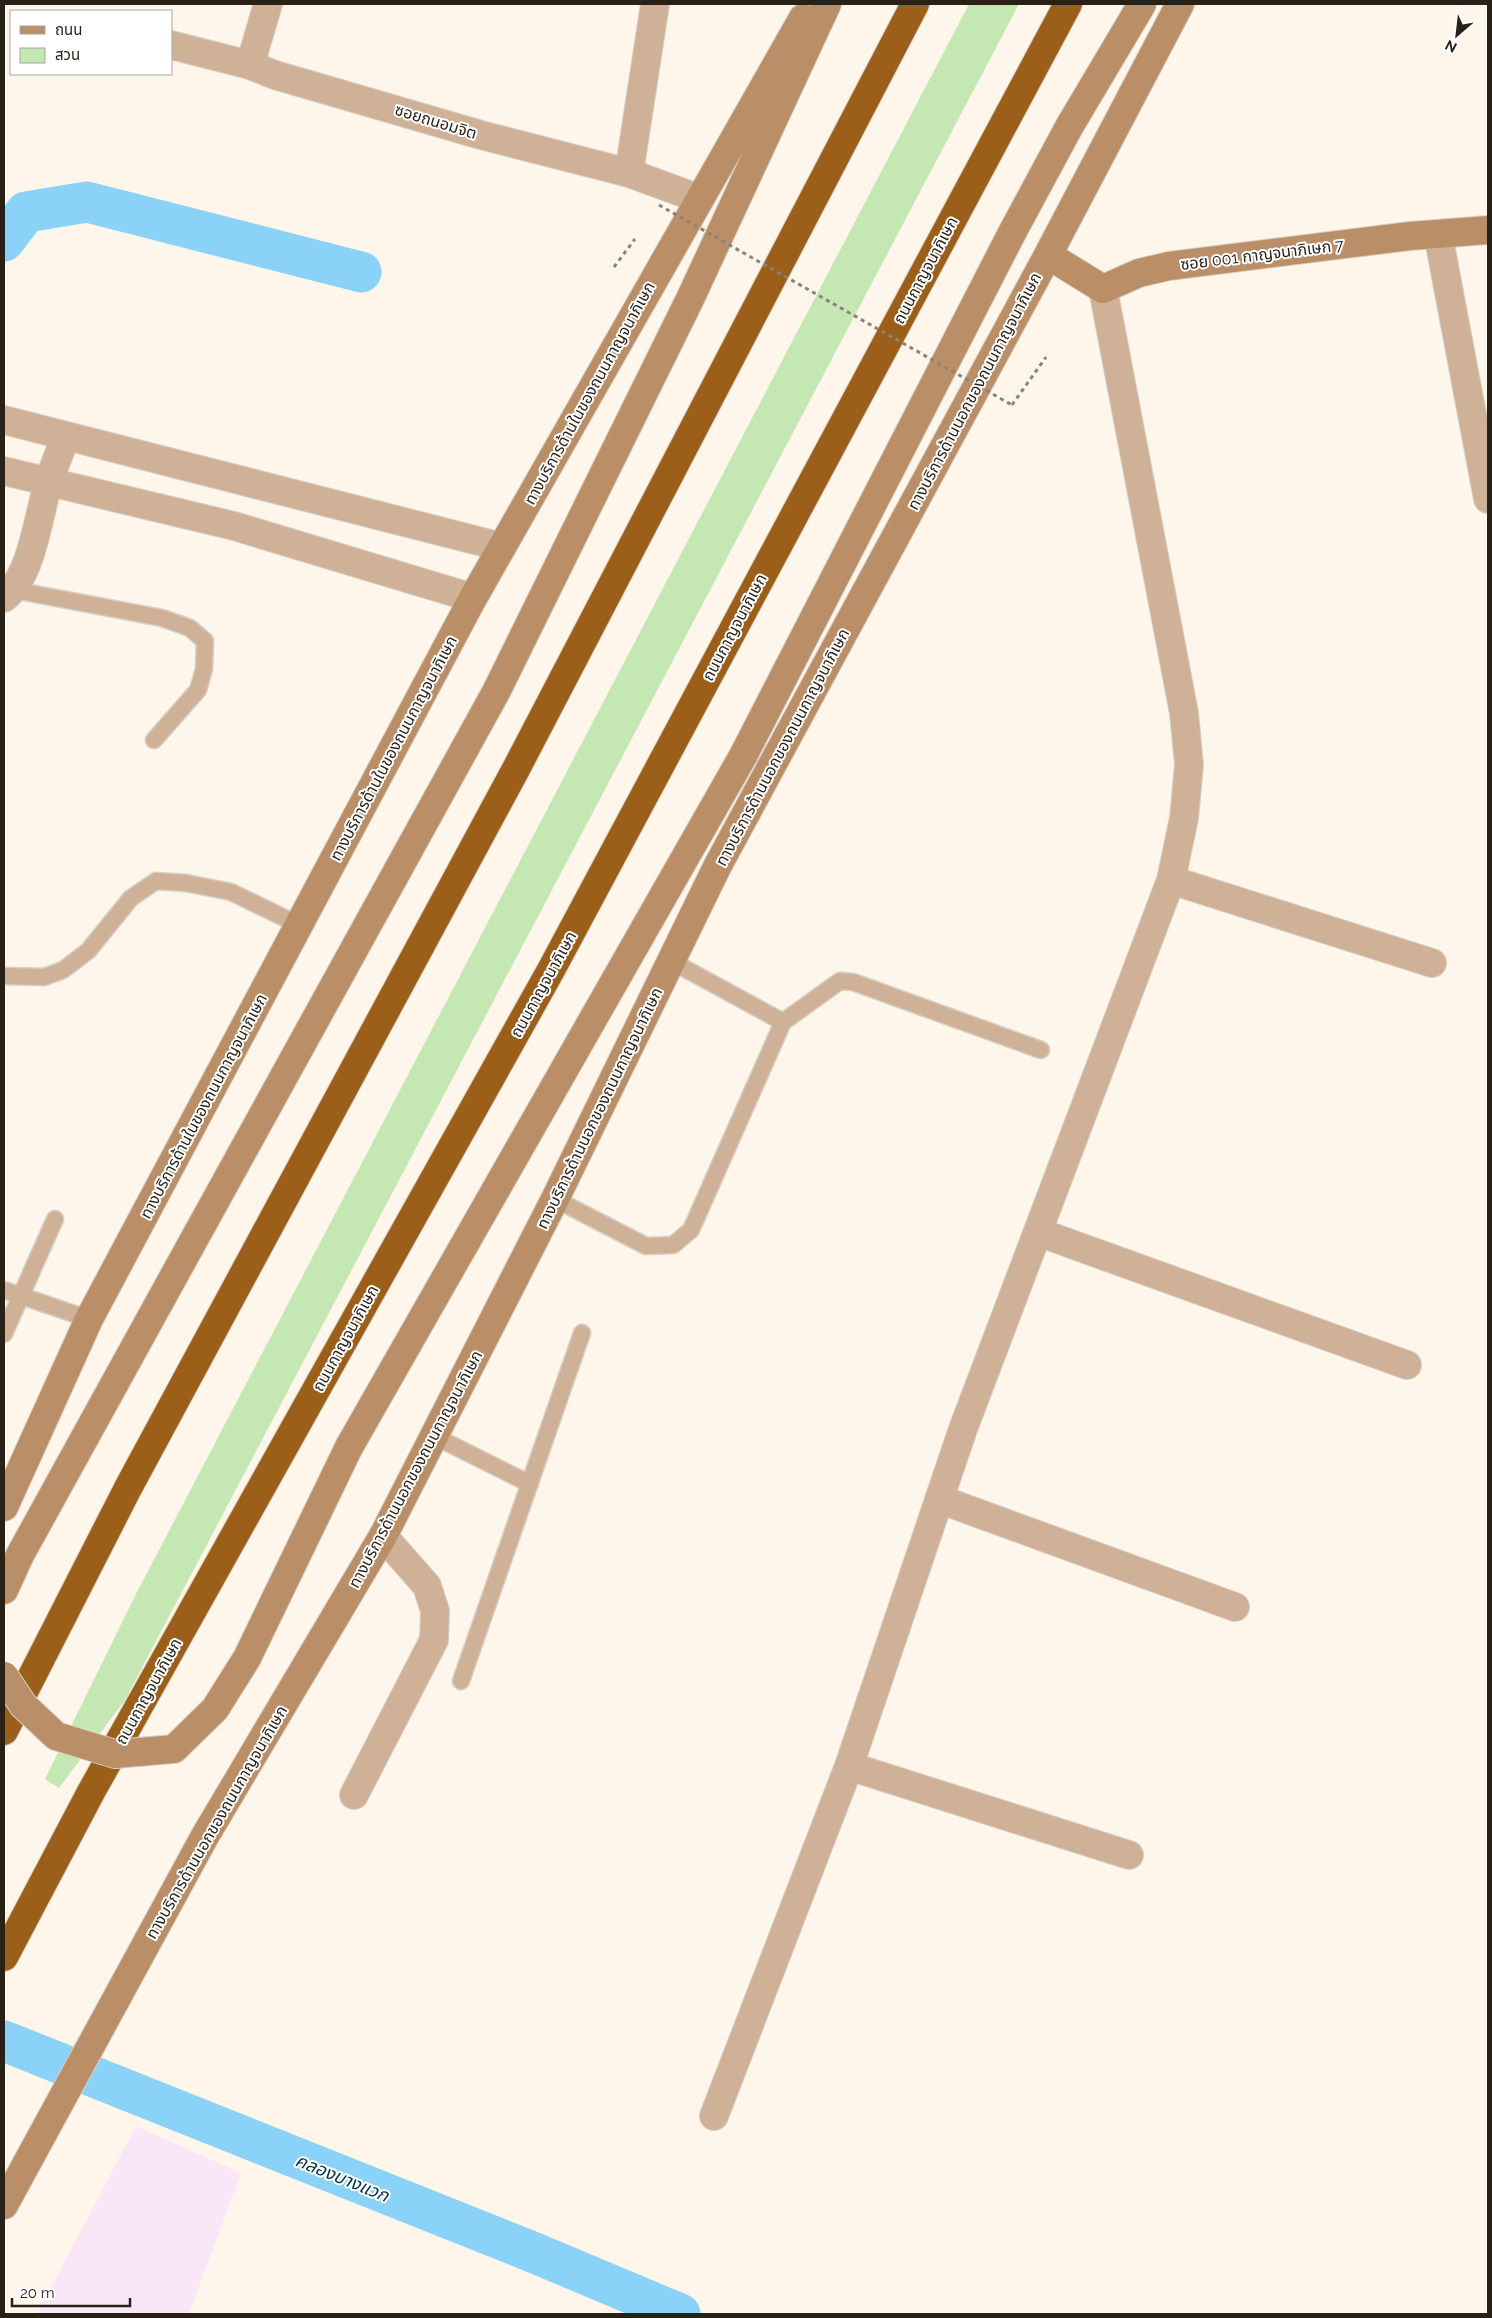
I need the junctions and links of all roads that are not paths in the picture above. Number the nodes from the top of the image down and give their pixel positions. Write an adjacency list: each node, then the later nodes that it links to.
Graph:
1 (268, 4): 10 (street)
2 (655, 4): 11 (street)
3 (811, 4): 12 (main road, ทางบริการด้านในของถนนกาญจนาภิเษก)
4 (827, 4): 47 (main road)
5 (915, 4): 51 (highway)
6 (1068, 4): 55 (highway, ถนนกาญจนาภิเษก)
7 (1142, 4): 49 (main road, bridge)
8 (1180, 4): 15 (main road, ทางบริการด้านนอกของถนนกาญจนาภิเษก)
9 (172, 45): 10 (street, ซอยถนอมจิต)
10 (250, 65): 11 (street, ซอยถนอมจิต)
11 (629, 173): 12 (street, ซอยถนอมจิต)
12 (700, 199): 22 (main road, ทางบริการด้านในของถนนกาญจนาภิเษก)
13 (1488, 230): 14 (main road, ซอย 001 กาญจนาภิเษก 7)
14 (1438, 234): 16 (main road, ซอย 001 กาญจนาภิเษก 7); 21 (street)
15 (1048, 255): 16 (main road); 28 (main road, ทางบริการด้านนอกของถนนกาญจนาภิเษก)
16 (1103, 288): 26 (street)
17 (4, 420): 18 (street)
18 (66, 436): 20 (street); 22 (street)
19 (4, 471): 20 (street)
20 (48, 482): 23 (street); 24 (street)
21 (1488, 500)
22 (502, 547): 24 (main road, ทางบริการด้านในของถนนกาญจนาภิเษก)
23 (9, 594): 25 (lane)
24 (473, 598): 27 (main road, ทางบริการด้านในของถนนกาญจนาภิเษก)
25 (154, 740)
26 (1171, 880): 29 (street); 35 (street)
27 (299, 925): 30 (lane); 38 (main road, ทางบริการด้านในของถนนกาญจนาภิเษก)
28 (671, 961): 31 (lane); 33 (main road, ทางบริการด้านนอกของถนนกาญจนาภิเษก)
29 (1432, 964)
30 (4, 976)
31 (783, 1022): 32 (lane); 33 (lane)
32 (1040, 1050)
33 (555, 1199): 42 (main road, ทางบริการด้านนอกของถนนกาญจนาภิเษก)
34 (55, 1219): 37 (lane)
35 (1038, 1232): 41 (street); 44 (street)
36 (4, 1290): 37 (lane)
37 (20, 1297): 38 (lane); 40 (lane)
38 (89, 1319): 45 (main road, ทางบริการด้านในของถนนกาญจนาภิเษก)
39 (582, 1333): 43 (lane)
40 (4, 1334)
41 (1407, 1365)
42 (434, 1436): 43 (lane); 46 (main road, ทางบริการด้านนอกของถนนกาญจนาภิเษก)
43 (530, 1484): 50 (lane)
44 (939, 1499): 48 (street); 52 (street)
45 (4, 1507)
46 (383, 1536): 53 (street); 57 (main road, ทางบริการด้านนอกของถนนกาญจนาภิเษก)
47 (4, 1590)
48 (1235, 1606)
49 (4, 1676)
50 (461, 1680)
51 (4, 1731)
52 (849, 1766): 54 (street); 56 (street)
53 (354, 1795)
54 (1129, 1855)
55 (4, 1957)
56 (714, 2116)
57 (4, 2205)

